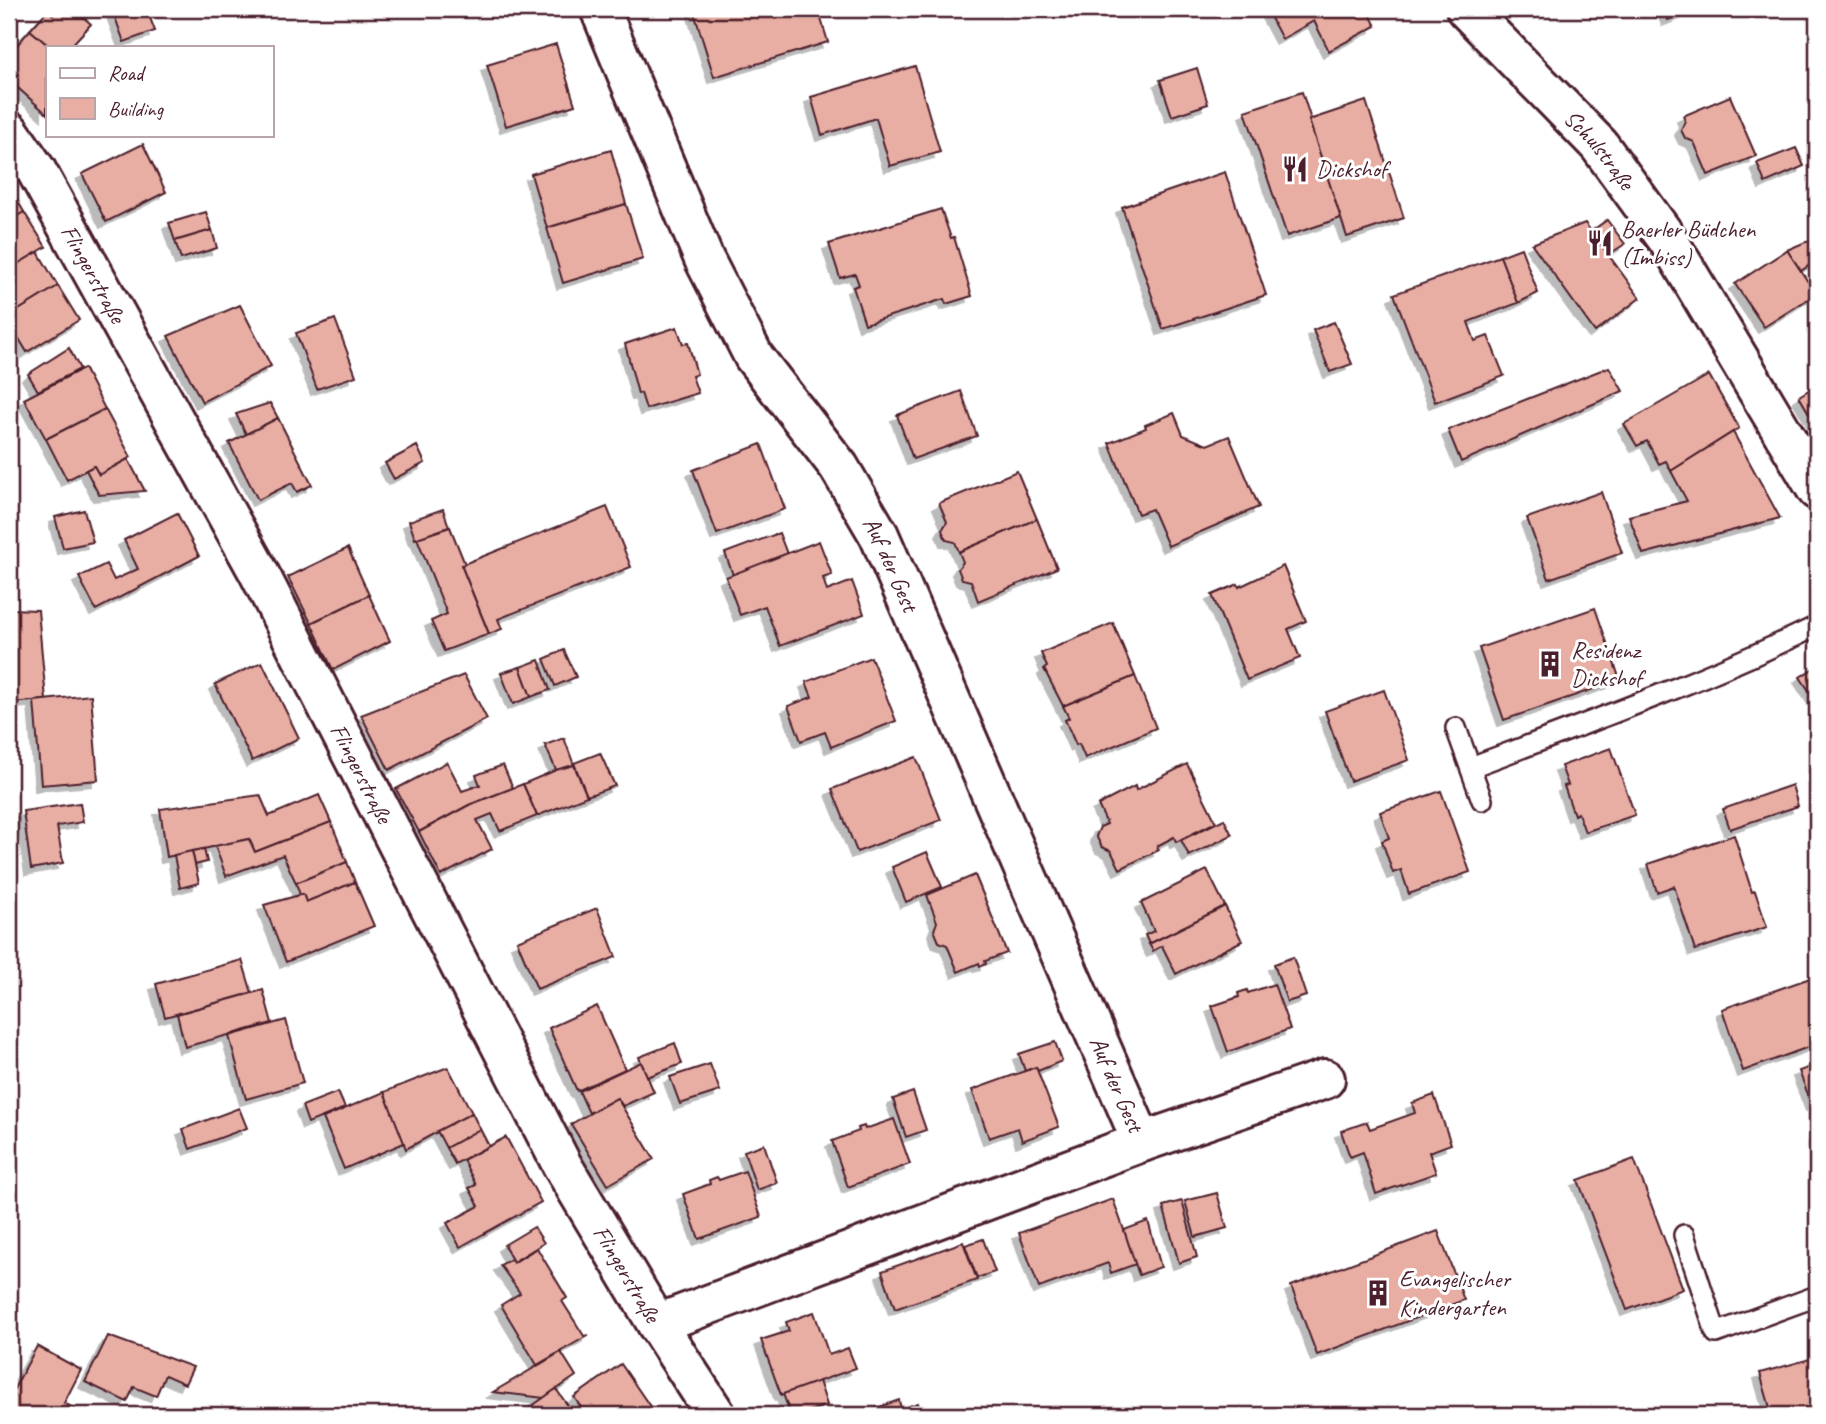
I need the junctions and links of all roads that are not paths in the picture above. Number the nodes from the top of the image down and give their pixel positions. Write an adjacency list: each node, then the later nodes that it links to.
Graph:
1 (600, 9): 10 (street, Auf der Gest)
2 (1466, 9): 4 (street, Schulstraße)
3 (9, 131): 13 (street, Flingerstraße)
4 (1817, 490)
5 (1817, 626): 7 (lane)
6 (1456, 728): 7 (lane)
7 (1471, 767): 8 (lane)
8 (1482, 800)
9 (1325, 1079): 10 (street, Auf der Gest)
10 (1142, 1142): 13 (street, Auf der Gest)
11 (1684, 1235): 12 (lane)
12 (1817, 1296)
13 (657, 1325): 14 (street, Flingerstraße)
14 (716, 1415)

